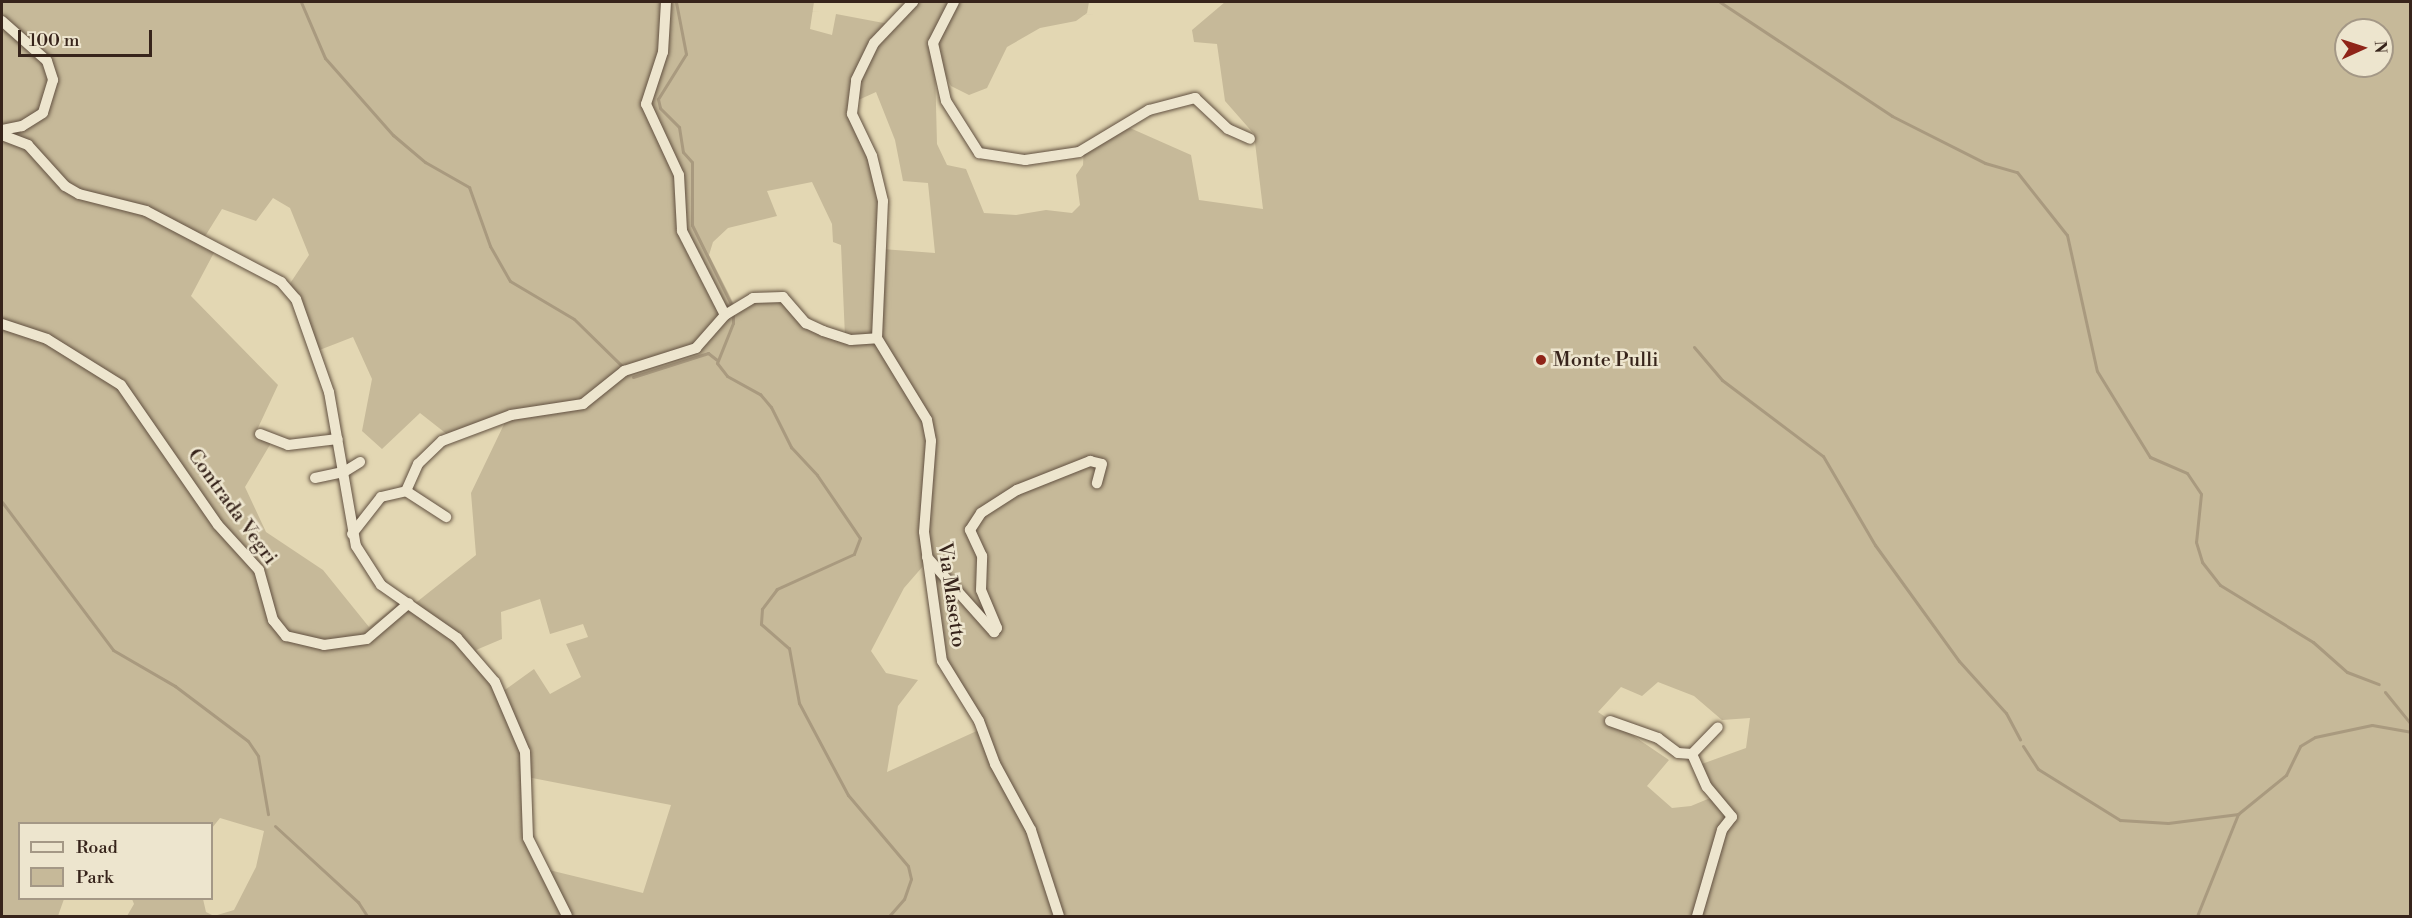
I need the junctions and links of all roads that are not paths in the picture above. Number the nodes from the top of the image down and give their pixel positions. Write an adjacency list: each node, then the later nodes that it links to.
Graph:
1 (666, 2): 8 (street)
2 (913, 2): 10 (street)
3 (954, 2): 7 (street)
4 (2, 21): 5 (street)
5 (2, 130)
6 (2, 135): 12 (street)
7 (1250, 139)
8 (726, 314): 10 (street); 17 (street)
9 (2, 324): 21 (street, Contrada Vegri)
10 (877, 338): 20 (street, Via Masetto)
11 (260, 434): 12 (street)
12 (338, 439): 14 (street)
13 (360, 462): 14 (street)
14 (344, 472): 15 (street); 19 (street)
15 (315, 478)
16 (1097, 483): 20 (street)
17 (406, 491): 18 (street); 19 (street)
18 (446, 517)
19 (352, 534): 21 (street)
20 (927, 557): 26 (street, Via Masetto)
21 (409, 603): 25 (street)
22 (1610, 721): 24 (street)
23 (1718, 727): 24 (street)
24 (1692, 754): 27 (street)
25 (567, 916)
26 (1059, 916)
27 (1697, 916)

